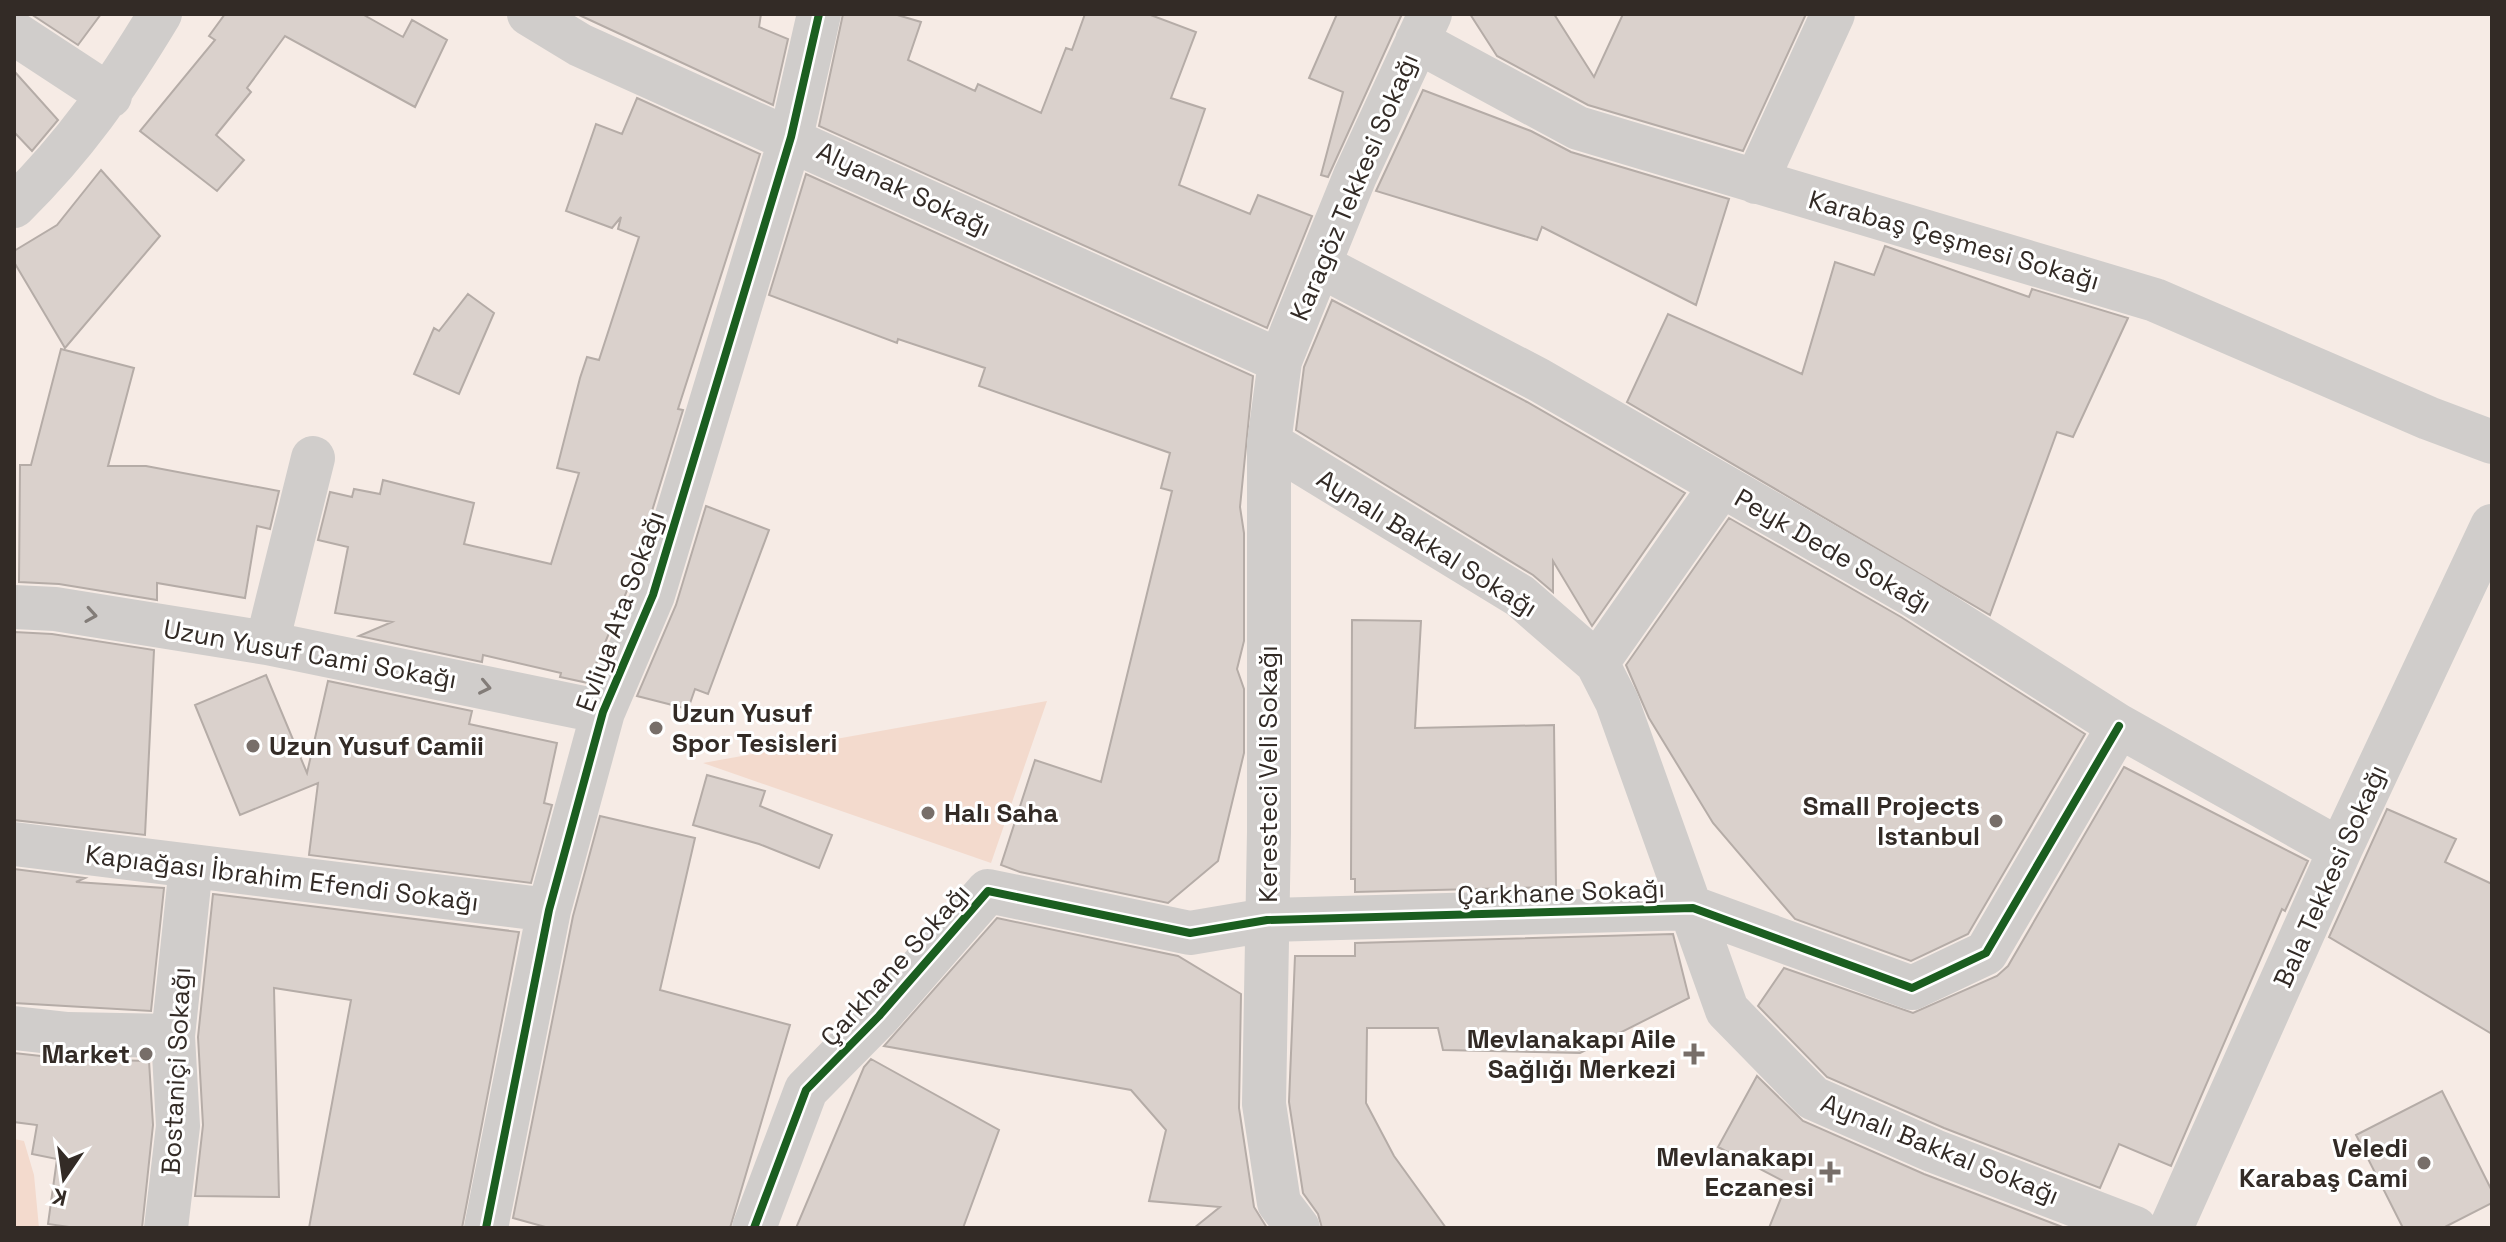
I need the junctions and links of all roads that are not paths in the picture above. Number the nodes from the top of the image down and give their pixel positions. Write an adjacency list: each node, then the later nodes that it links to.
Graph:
1 (160, 14): 8 (street)
2 (529, 14): 6 (street, Alyanak Sokağı)
3 (819, 14): 9 (street, Evliya Ata Sokağı)
4 (1833, 14): 10 (street)
5 (1423, 28): 10 (street, Karabaş Çeşmesi Sokağı); 12 (street, Karagöz Tekkesi Sokağı)
6 (586, 29): 9 (street, Alyanak Sokağı)
7 (14, 33): 8 (street)
8 (110, 96): 11 (street)
9 (791, 137): 13 (street, Alyanak Sokağı); 22 (street, Evliya Ata Sokağı)
10 (1756, 182): 14 (street, Karabaş Çeşmesi Sokağı)
11 (14, 206)
12 (1319, 265): 13 (street, Karagöz Tekkesi Sokağı); 17 (street, Peyk Dede Sokağı)
13 (1280, 361): 15 (street, Keresteci Veli Sokağı)
14 (2492, 442)
15 (1269, 443): 21 (street, Aynalı Bakkal Sokağı); 29 (street, Keresteci Veli Sokağı)
16 (313, 458): 20 (street)
17 (1721, 486): 21 (street); 23 (street, Peyk Dede Sokağı)
18 (2492, 526): 25 (street, Bala Tekkesi Sokağı)
19 (14, 607): 20 (street, Uzun Yusuf Cami Sokağı, one-way to 20)
20 (267, 643): 22 (street, Uzun Yusuf Cami Sokağı, one-way to 22)
21 (1597, 663): 27 (street, Aynalı Bakkal Sokağı)
22 (603, 712): 28 (street, Evliya Ata Sokağı)
23 (2119, 726): 25 (street, Peyk Dede Sokağı); 27 (street)
24 (14, 844): 26 (street, Kapıağası İbrahim Efendi Sokağı)
25 (2340, 850): 37 (street, Bala Tekkesi Sokağı)
26 (191, 866): 28 (street, Kapıağası İbrahim Efendi Sokağı); 31 (street, Bostaniçi Sokağı)
27 (1693, 908): 29 (street, Çarkhane Sokağı); 36 (street, Aynalı Bakkal Sokağı)
28 (549, 910): 33 (street, Evliya Ata Sokağı)
29 (1267, 920): 34 (street, Çarkhane Sokağı); 35 (street, Keresteci Veli Sokağı)
30 (14, 1028): 31 (street)
31 (173, 1036): 32 (street, Bostaniçi Sokağı)
32 (166, 1228)
33 (486, 1228)
34 (754, 1228)
35 (1298, 1228)
36 (2135, 1228)
37 (2171, 1228)

